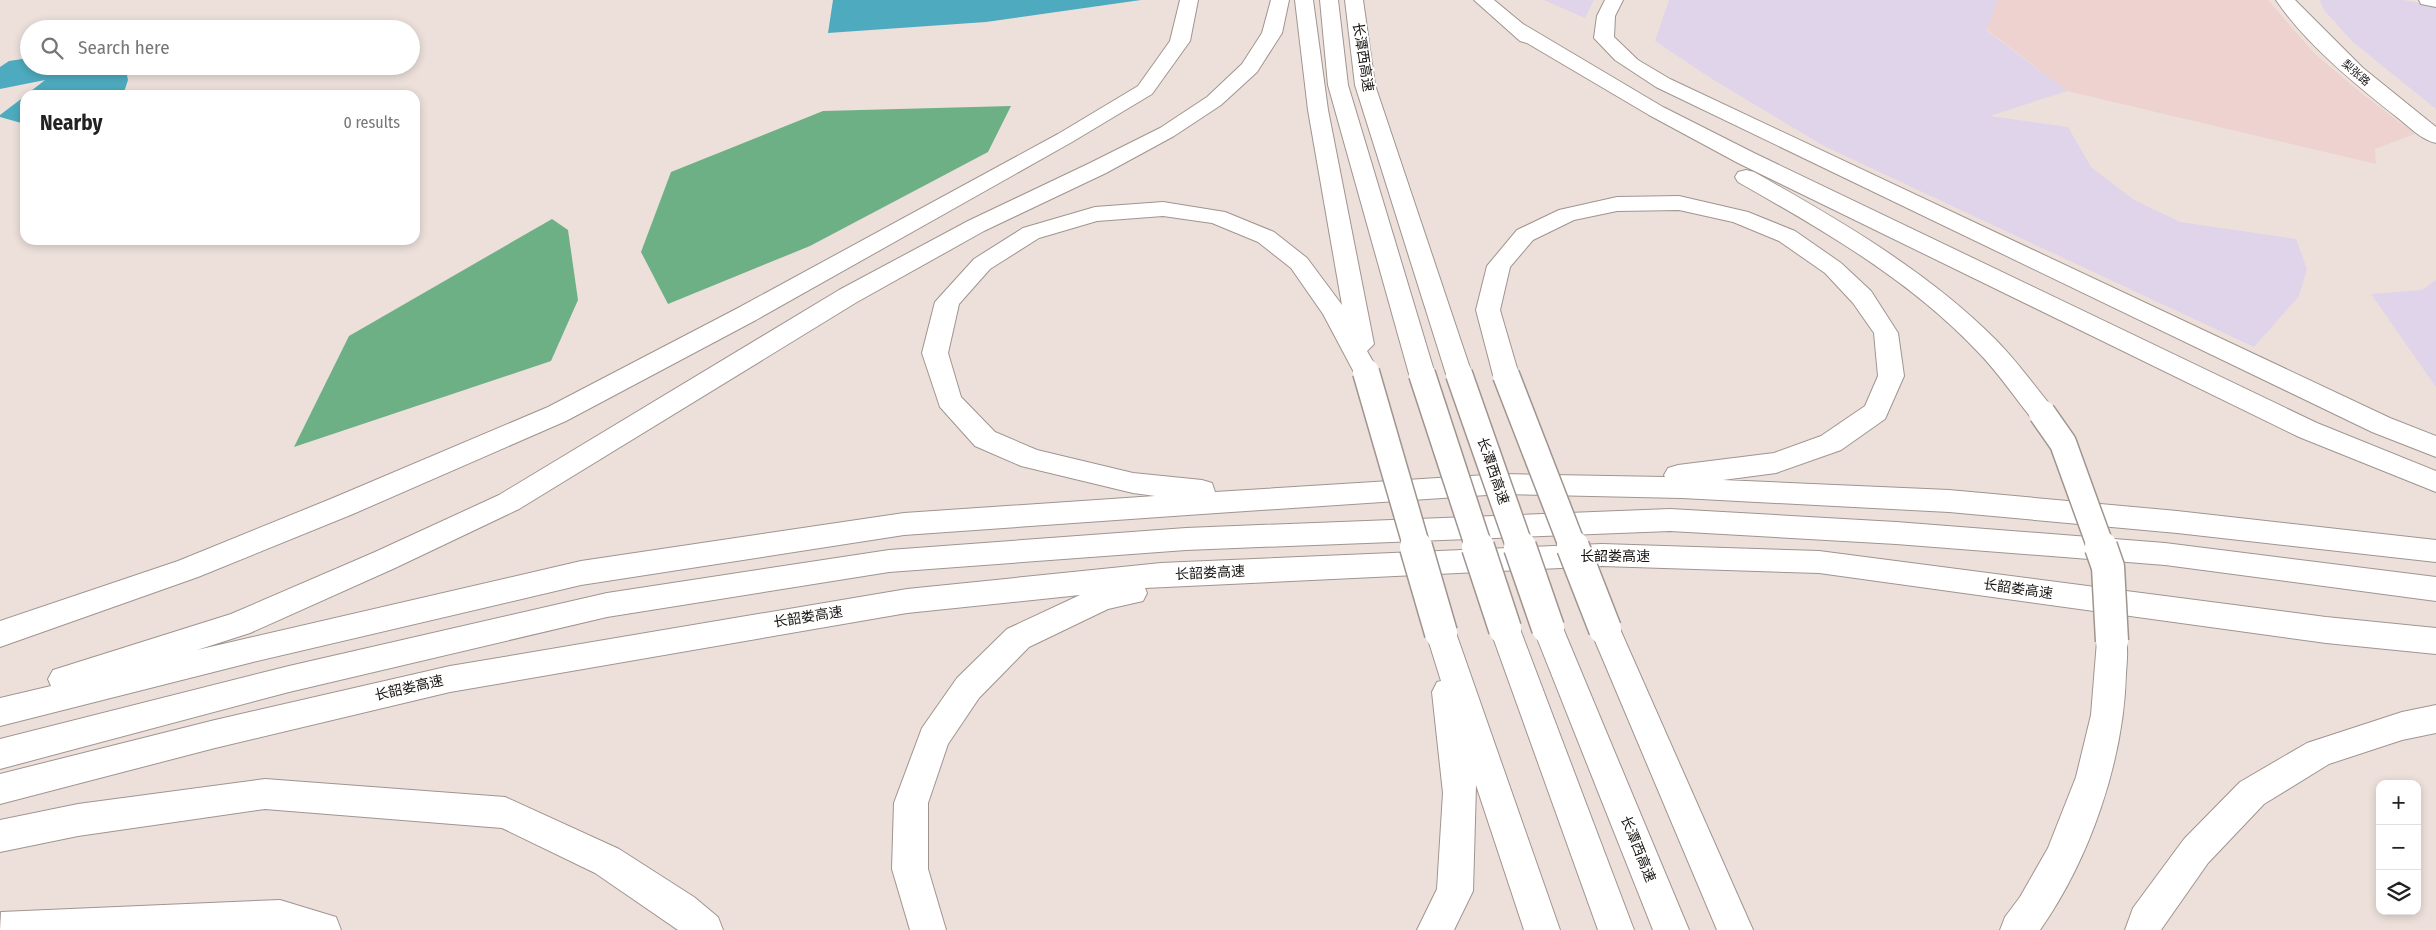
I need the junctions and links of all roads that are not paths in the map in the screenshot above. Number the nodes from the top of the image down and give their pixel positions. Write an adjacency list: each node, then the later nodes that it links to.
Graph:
1 (1189, 0): 27 (main road)
2 (1280, 0): 30 (main road)
3 (1304, 0): 16 (main road)
4 (1329, 0): 42 (main road, 长潭西高速, bridge)
5 (1354, 0): 43 (main road, 长潭西高速, bridge)
6 (1484, 0): 13 (main road)
7 (1614, 0): 18 (main road)
8 (1628, 0): 17 (main road)
9 (2285, 0): 15 (main road, 梨张路)
10 (2299, 0): 14 (main road, 梨张路)
11 (2428, 0): 12 (main road)
12 (2436, 1)
13 (1513, 26): 19 (main road); 45 (main road, bridge)
14 (2436, 126)
15 (2436, 137)
16 (1366, 372): 21 (main road); 26 (main road, bridge)
17 (2436, 436)
18 (2436, 447)
19 (2436, 482)
20 (1573, 486): 21 (main road); 22 (main road); 44 (main road, bridge)
21 (1290, 499): 31 (main road)
22 (2436, 551)
23 (1239, 572): 25 (main road, 长韶娄高速); 34 (main road, 长韶娄高速); 39 (main road)
24 (2436, 589): 33 (main road)
25 (2326, 630): 28 (main road, 长韶娄高速); 29 (main road)
26 (1441, 633): 40 (main road); 41 (main road)
27 (0, 634)
28 (2436, 641)
29 (2436, 650)
30 (0, 697)
31 (0, 712)
32 (2436, 719): 46 (main road)
33 (0, 754)
34 (0, 789)
35 (0, 836): 38 (main road)
36 (1, 930): 37 (main road)
37 (323, 930)
38 (705, 930)
39 (928, 930)
40 (1435, 930)
41 (1542, 930)
42 (1616, 930)
43 (1672, 930)
44 (1734, 930)
45 (2018, 930)
46 (2143, 930)

